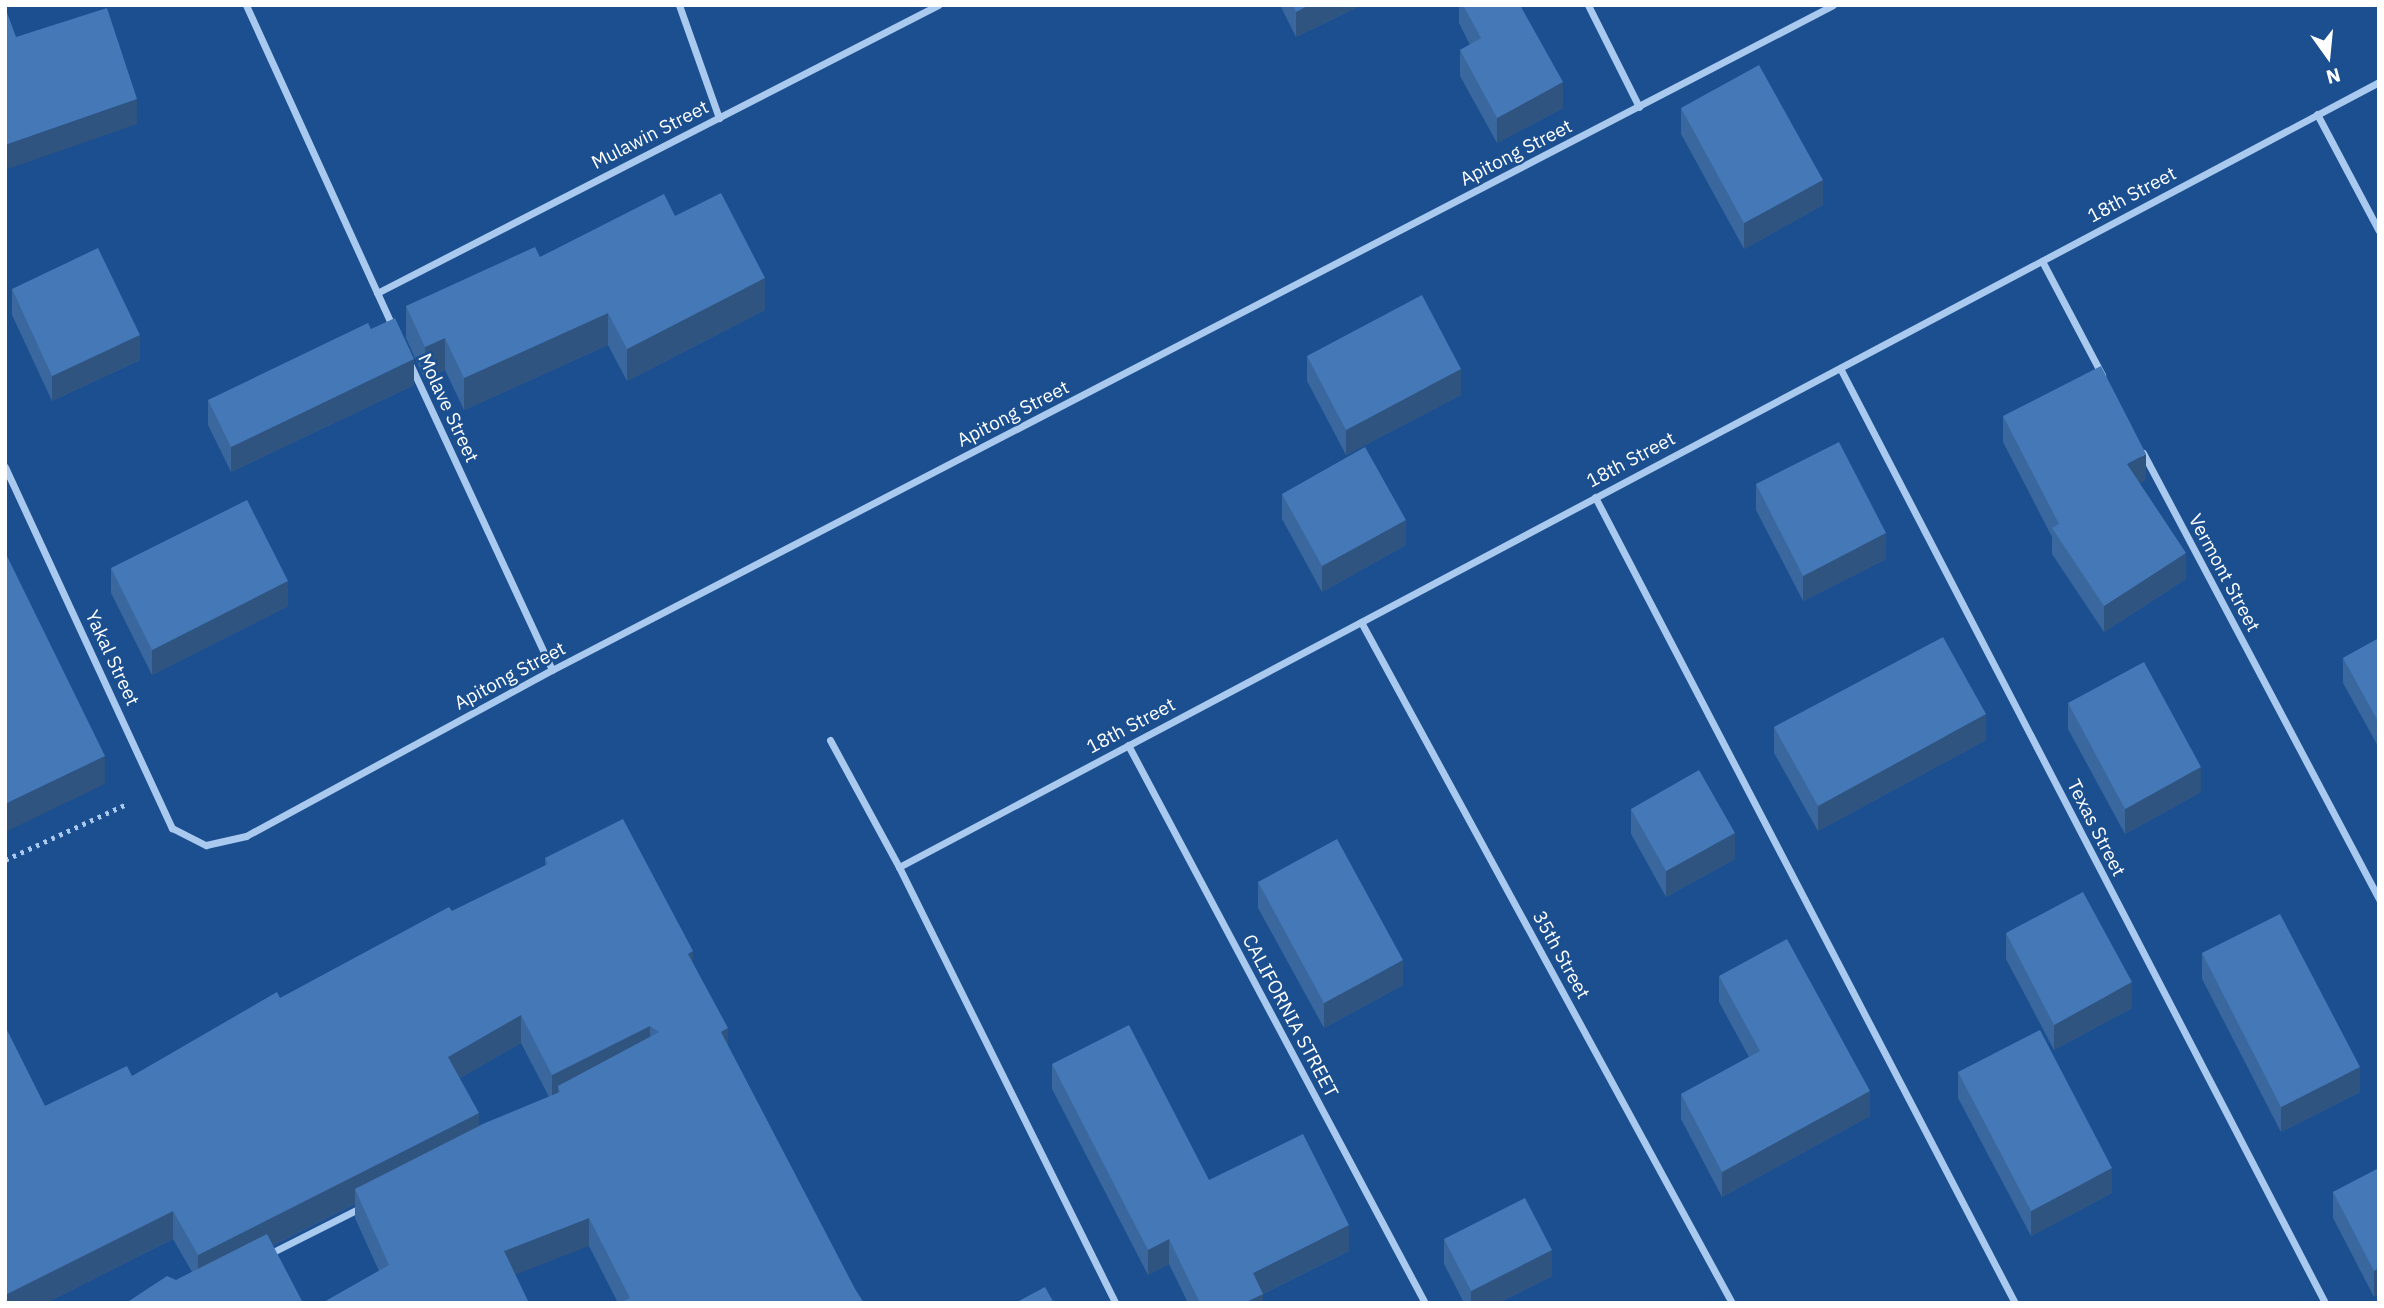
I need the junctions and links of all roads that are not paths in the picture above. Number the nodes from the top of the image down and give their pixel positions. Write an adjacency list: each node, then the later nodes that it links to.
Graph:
1 (246, 5): 12 (street)
2 (679, 5): 9 (street)
3 (939, 5): 9 (street, Mulawin Street)
4 (1588, 5): 7 (street)
5 (1833, 5): 7 (street, Apitong Street)
6 (2379, 82): 8 (street, 18th Street)
7 (1639, 107): 21 (street, Apitong Street)
8 (2318, 114): 10 (street); 11 (street, 18th Street)
9 (719, 118): 12 (street, Mulawin Street)
10 (2379, 231)
11 (2042, 261): 15 (street, 18th Street); 16 (street)
12 (377, 293): 13 (street)
13 (394, 331)
14 (406, 356): 21 (street, Molave Street)
15 (1840, 368): 19 (street, 18th Street); 33 (street, Texas Street)
16 (2106, 384)
17 (2139, 445): 26 (street, Vermont Street)
18 (5, 467): 24 (street, Yakal Street)
19 (1595, 497): 20 (street, 18th Street); 32 (street)
20 (1361, 622): 23 (street, 18th Street); 31 (street, 35th Street)
21 (552, 670): 24 (street, Apitong Street)
22 (830, 740): 25 (street)
23 (1128, 745): 25 (street, 18th Street); 30 (street, CALIFORNIA STREET)
24 (206, 845)
25 (899, 867): 29 (street)
26 (2379, 899)
27 (370, 1203): 28 (street)
28 (259, 1259)
29 (1115, 1303)
30 (1425, 1303)
31 (1732, 1303)
32 (2015, 1303)
33 (2325, 1303)

